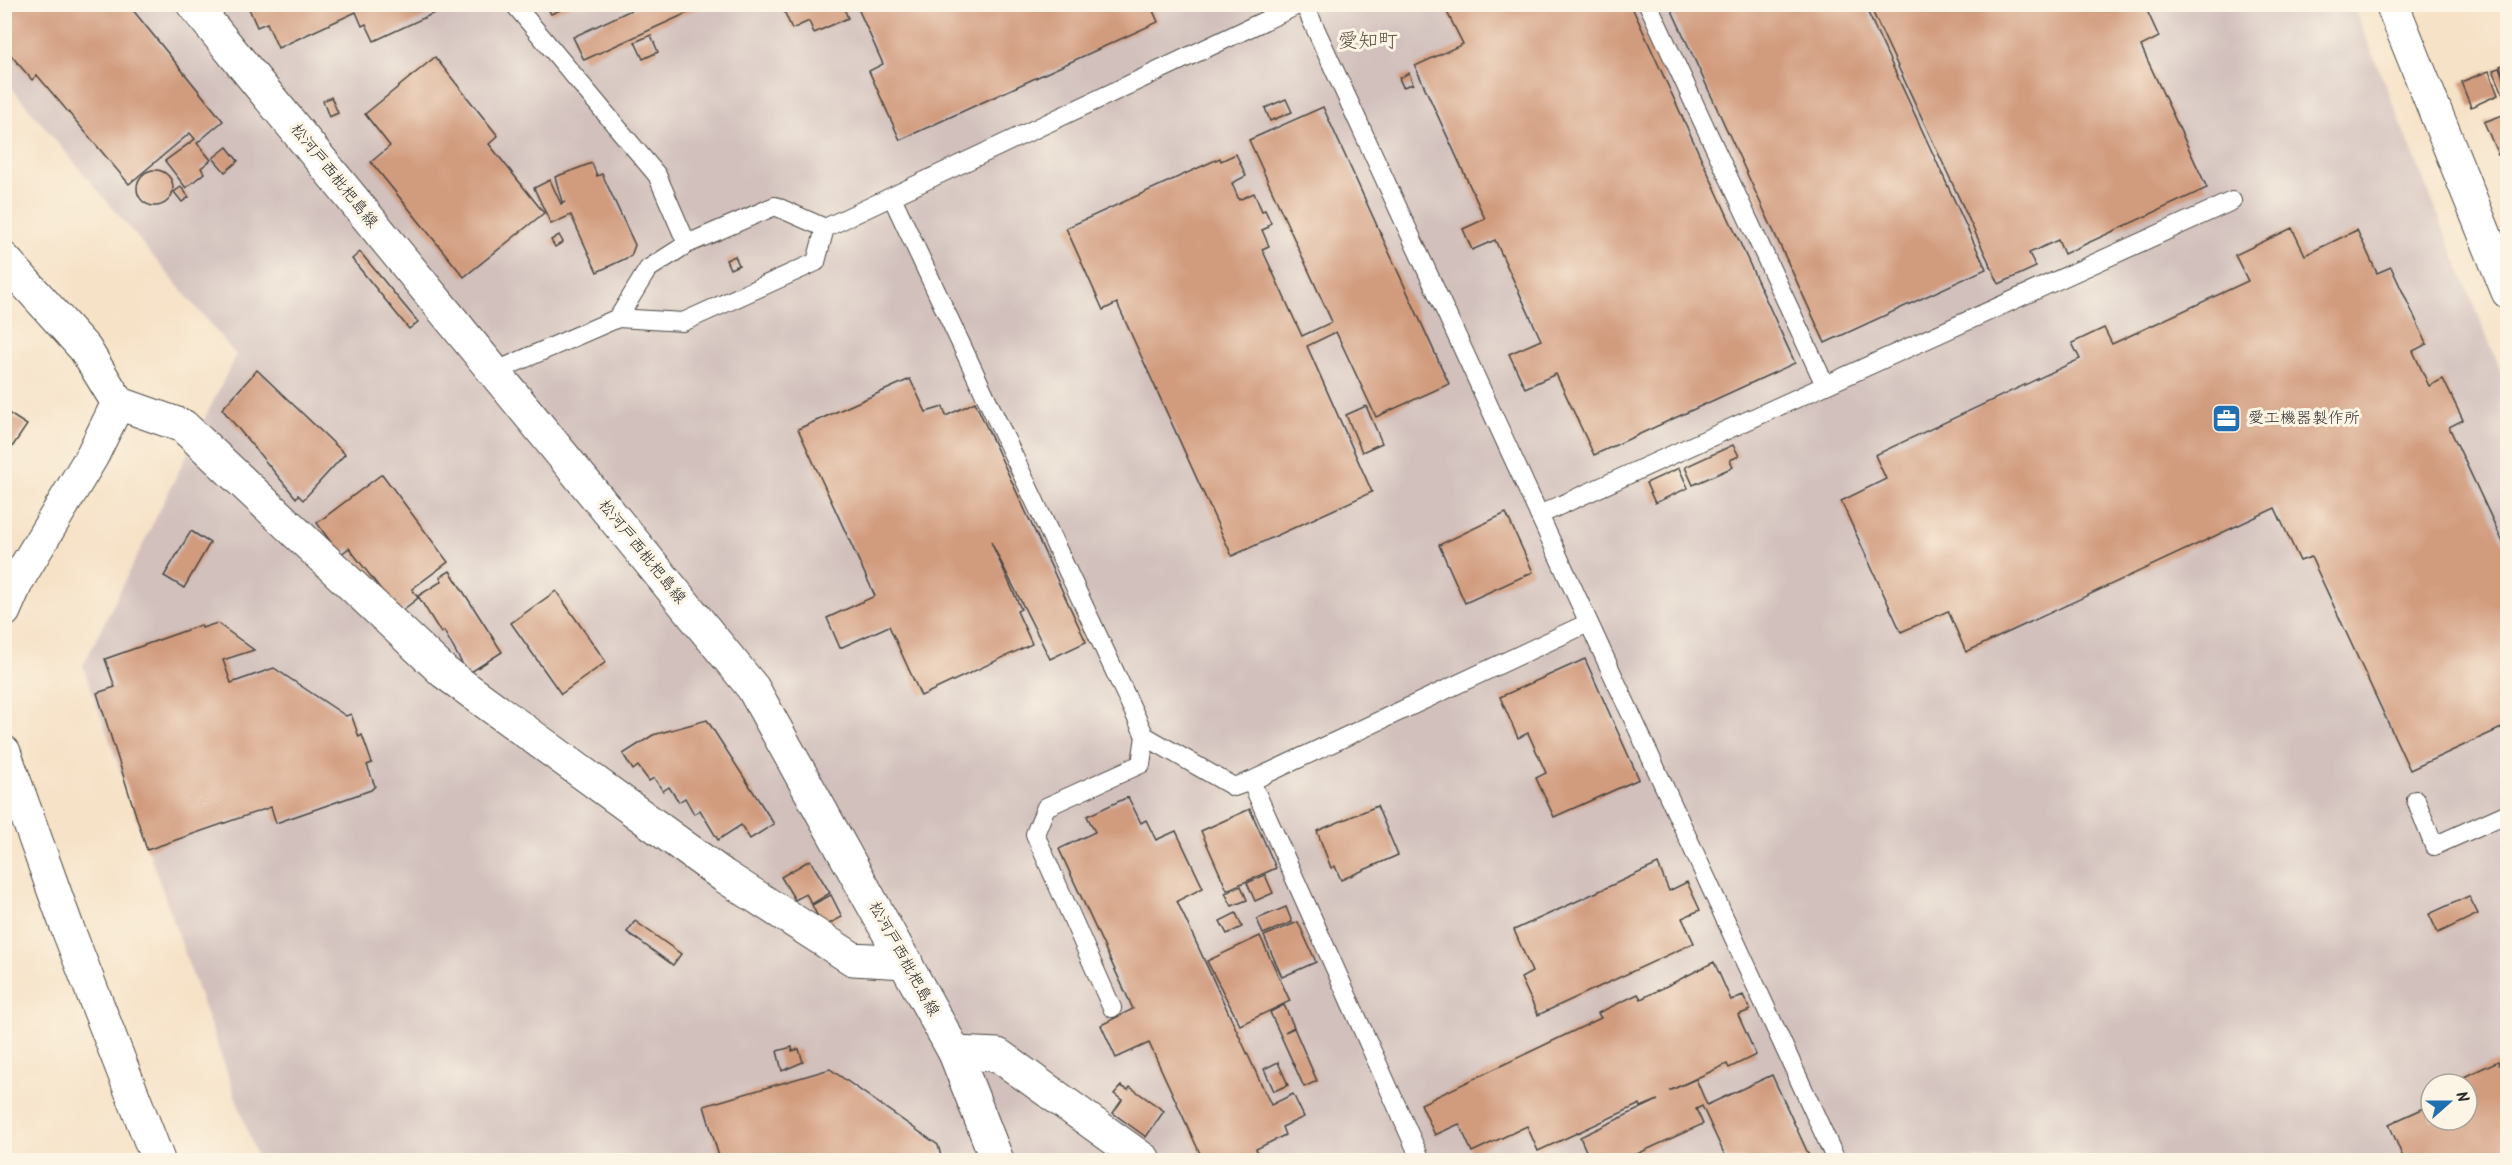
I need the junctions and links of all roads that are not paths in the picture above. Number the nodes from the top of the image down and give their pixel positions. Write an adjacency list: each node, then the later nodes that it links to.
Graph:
1 (193, 4): 13 (street, 松河戸西枇杷島線)
2 (514, 4): 9 (lane)
3 (1302, 4): 6 (lane); 16 (lane)
4 (1648, 4): 14 (lane)
5 (2392, 4): 11 (street)
6 (892, 196): 8 (lane); 19 (lane)
7 (2232, 201): 14 (lane)
8 (825, 228): 9 (lane); 12 (lane)
9 (687, 244): 12 (lane)
10 (4, 259): 15 (street)
11 (2508, 292)
12 (618, 318): 13 (lane)
13 (494, 372): 24 (street, 松河戸西枇杷島線)
14 (1825, 385): 16 (lane)
15 (118, 403): 17 (street); 24 (street)
16 (1539, 515): 18 (lane)
17 (4, 611)
18 (1588, 622): 21 (lane); 31 (lane)
19 (1145, 736): 21 (lane); 25 (lane)
20 (4, 752): 28 (street)
21 (1251, 781): 27 (lane)
22 (2416, 800): 23 (lane)
23 (2508, 813)
24 (906, 963): 26 (street, 松河戸西枇杷島線)
25 (1112, 1008)
26 (956, 1053): 29 (street, 松河戸西枇杷島線); 30 (street)
27 (1420, 1158)
28 (158, 1161)
29 (998, 1161)
30 (1144, 1161)
31 (1836, 1161)

